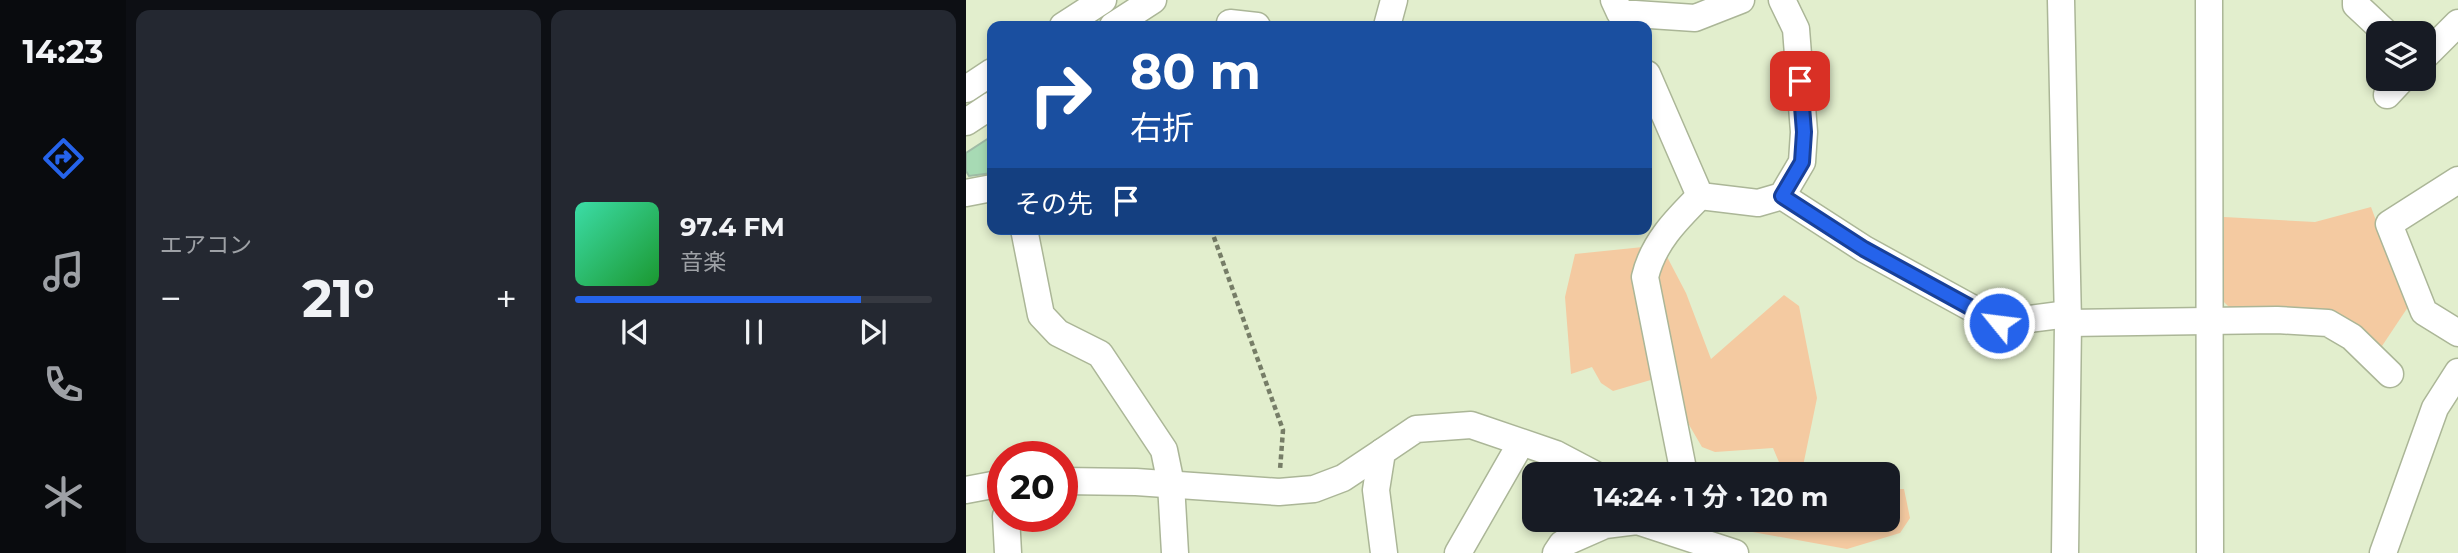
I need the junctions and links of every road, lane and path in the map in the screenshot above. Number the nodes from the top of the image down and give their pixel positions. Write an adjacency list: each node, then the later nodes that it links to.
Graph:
1 (1103, 0): 10 (street)
2 (1153, 0): 11 (street)
3 (1394, 0): 12 (street)
4 (1741, 0): 9 (street)
5 (1782, 0): 24 (street)
6 (2061, 0): 28 (street)
7 (2208, 0): 29 (street)
8 (2356, 0): 13 (street)
9 (1620, 13)
10 (1071, 21)
11 (1120, 21)
12 (1388, 21)
13 (2373, 21)
14 (2458, 23): 15 (street)
15 (2436, 45)
16 (987, 75): 18 (street)
17 (1652, 86): 25 (street)
18 (966, 89)
19 (987, 108): 20 (street)
20 (966, 122)
21 (2458, 180): 30 (street)
22 (987, 189): 23 (street)
23 (966, 193)
24 (1782, 196): 25 (street); 28 (street)
25 (1700, 197): 36 (street)
26 (1025, 235): 38 (street)
27 (1213, 235): 41 (path)
28 (2068, 318): 29 (street); 51 (street)
29 (2208, 322): 32 (street); 52 (street)
30 (2458, 333)
31 (2458, 372): 53 (street)
32 (2390, 374)
33 (1521, 443): 34 (street); 35 (street); 48 (street)
34 (1382, 452): 41 (street); 47 (street)
35 (1571, 462)
36 (1682, 462)
37 (1078, 481): 38 (street)
38 (1171, 484): 41 (street); 46 (street)
39 (987, 486): 40 (street)
40 (966, 490)
41 (1279, 492)
42 (1007, 532): 45 (street)
43 (1589, 532): 49 (street)
44 (1688, 532): 50 (street)
45 (1008, 553)
46 (1175, 553)
47 (1384, 553)
48 (1458, 553)
49 (1556, 553)
50 (1735, 553)
51 (2065, 553)
52 (2210, 553)
53 (2383, 553)

